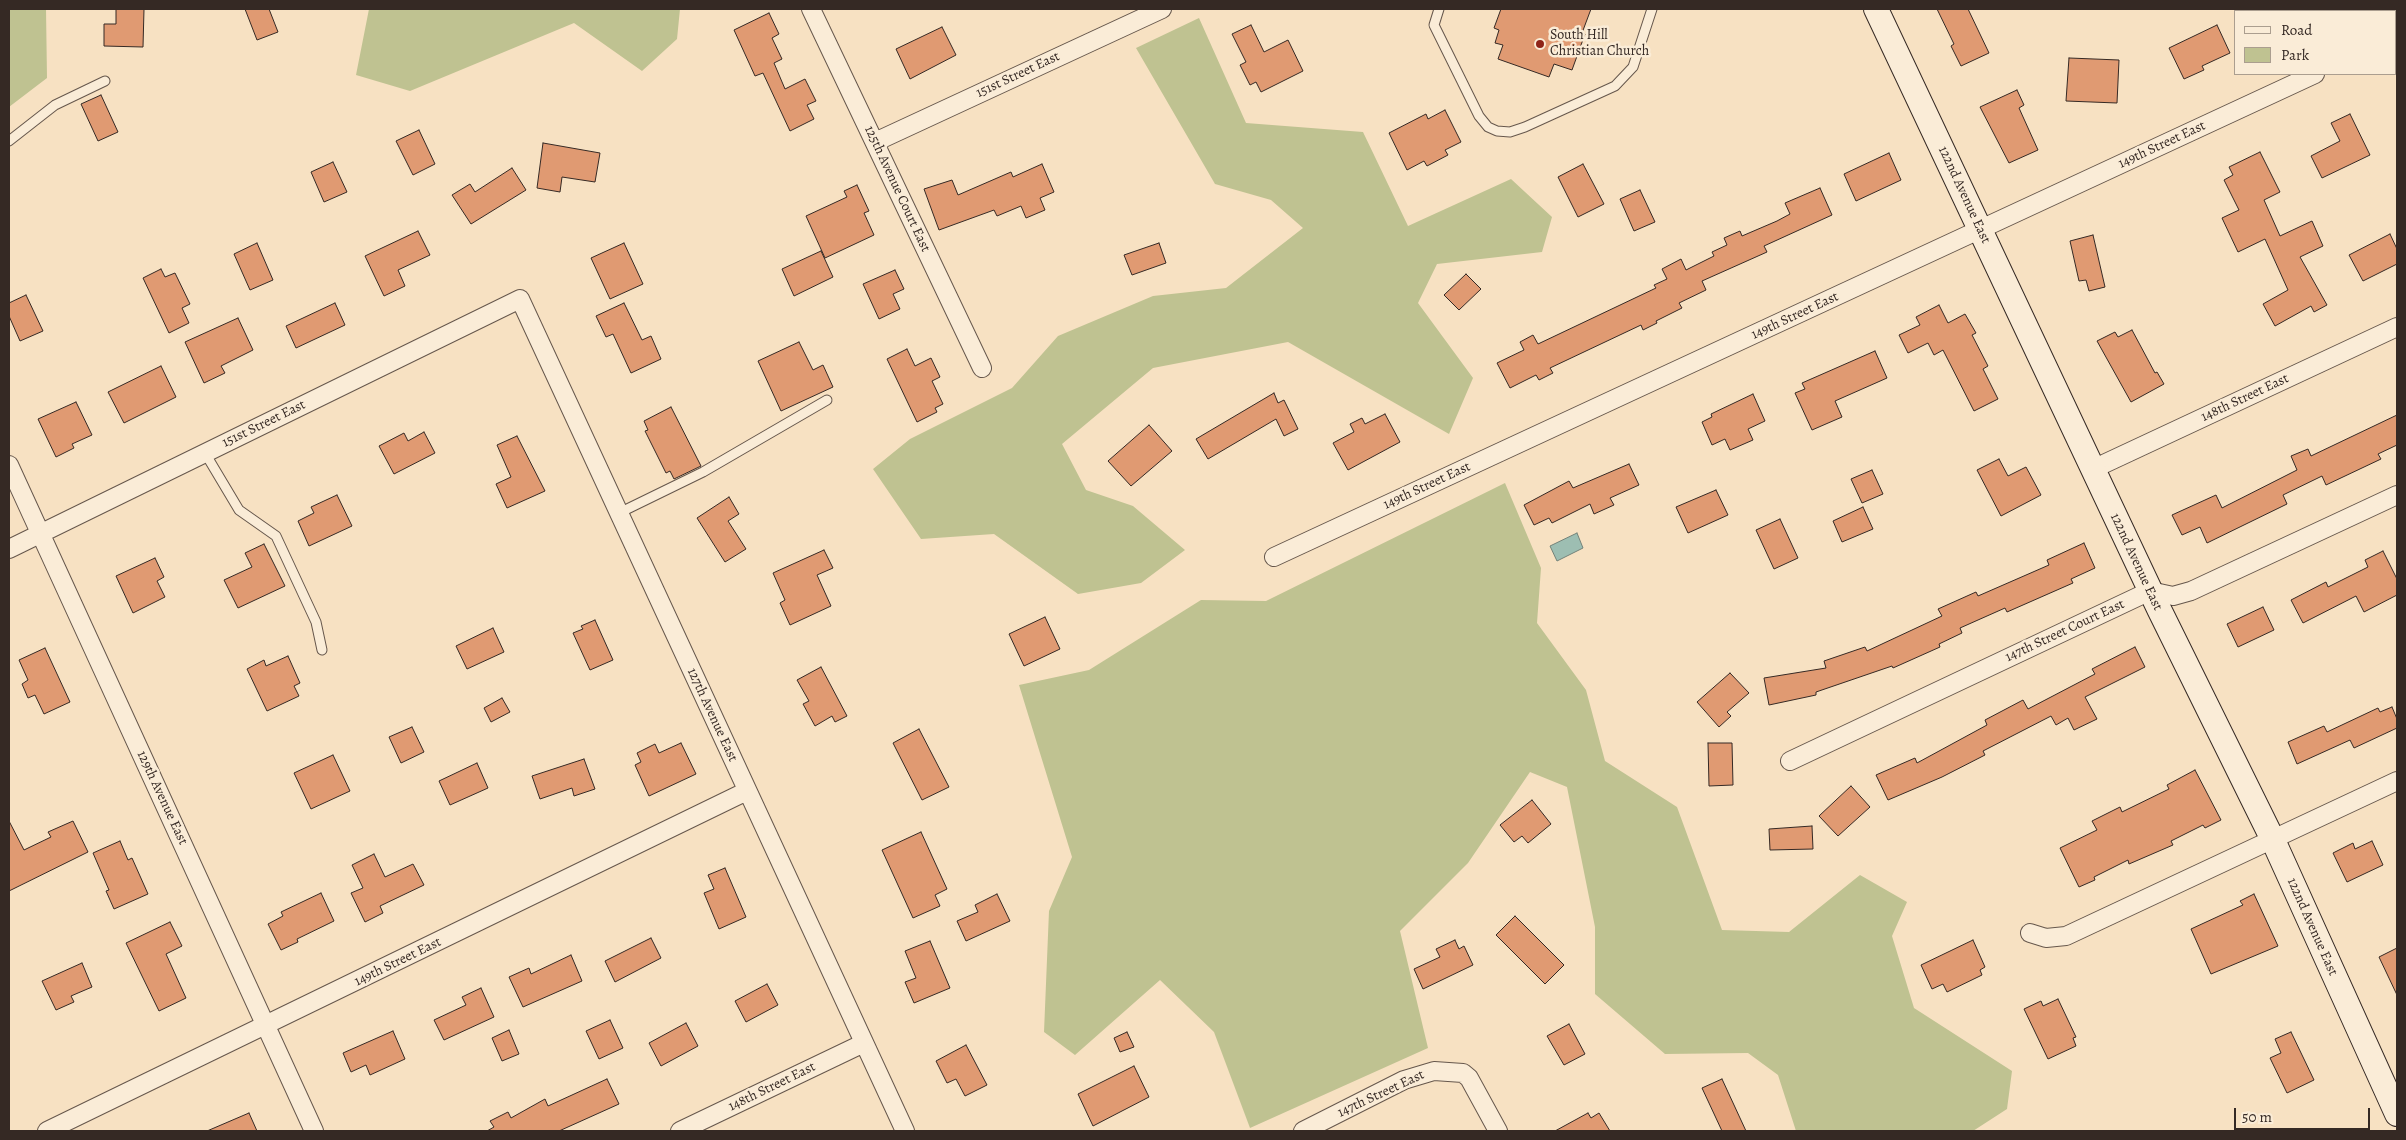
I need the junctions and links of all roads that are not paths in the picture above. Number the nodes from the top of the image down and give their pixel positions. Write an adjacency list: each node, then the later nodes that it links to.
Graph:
1 (811, 9): 9 (street, 125th Avenue Court East)
2 (1162, 9): 9 (street, 151st Street East)
3 (1439, 9): 4 (lane)
4 (1652, 9)
5 (1876, 9): 10 (main road, 122nd Avenue East)
6 (2312, 75): 10 (street, 149th Street East)
7 (105, 81): 8 (lane)
8 (9, 142)
9 (874, 142): 13 (street, 125th Avenue Court East)
10 (1980, 230): 17 (main road, 122nd Avenue East); 22 (street, 149th Street East)
11 (520, 299): 15 (street, 151st Street East); 19 (street, 127th Avenue East)
12 (2397, 327): 17 (street, 148th Street East)
13 (982, 368)
14 (827, 400): 19 (lane)
15 (205, 453): 20 (street, 151st Street East); 24 (lane)
16 (9, 465): 20 (street, 129th Avenue East)
17 (2093, 469): 23 (main road, 122nd Avenue East)
18 (2397, 495): 23 (street)
19 (619, 513): 27 (street, 127th Avenue East)
20 (41, 533): 21 (street, 151st Street East); 30 (street, 129th Avenue East)
21 (9, 548)
22 (1274, 557)
23 (2150, 591): 25 (street, 147th Street Court East); 28 (main road, 122nd Avenue East)
24 (322, 650)
25 (1790, 761)
26 (2397, 781): 28 (street)
27 (748, 791): 30 (street, 149th Street East); 31 (street, 127th Avenue East)
28 (2273, 840): 29 (street); 32 (main road, 122nd Avenue East)
29 (2030, 933)
30 (266, 1026): 33 (street, 149th Street East); 34 (street, 129th Avenue East)
31 (864, 1043): 35 (street, 148th Street East); 36 (street, 127th Avenue East)
32 (2397, 1114)
33 (47, 1131)
34 (314, 1131)
35 (680, 1131)
36 (905, 1131)
37 (1303, 1131): 38 (street, 147th Street East)
38 (1498, 1131)

